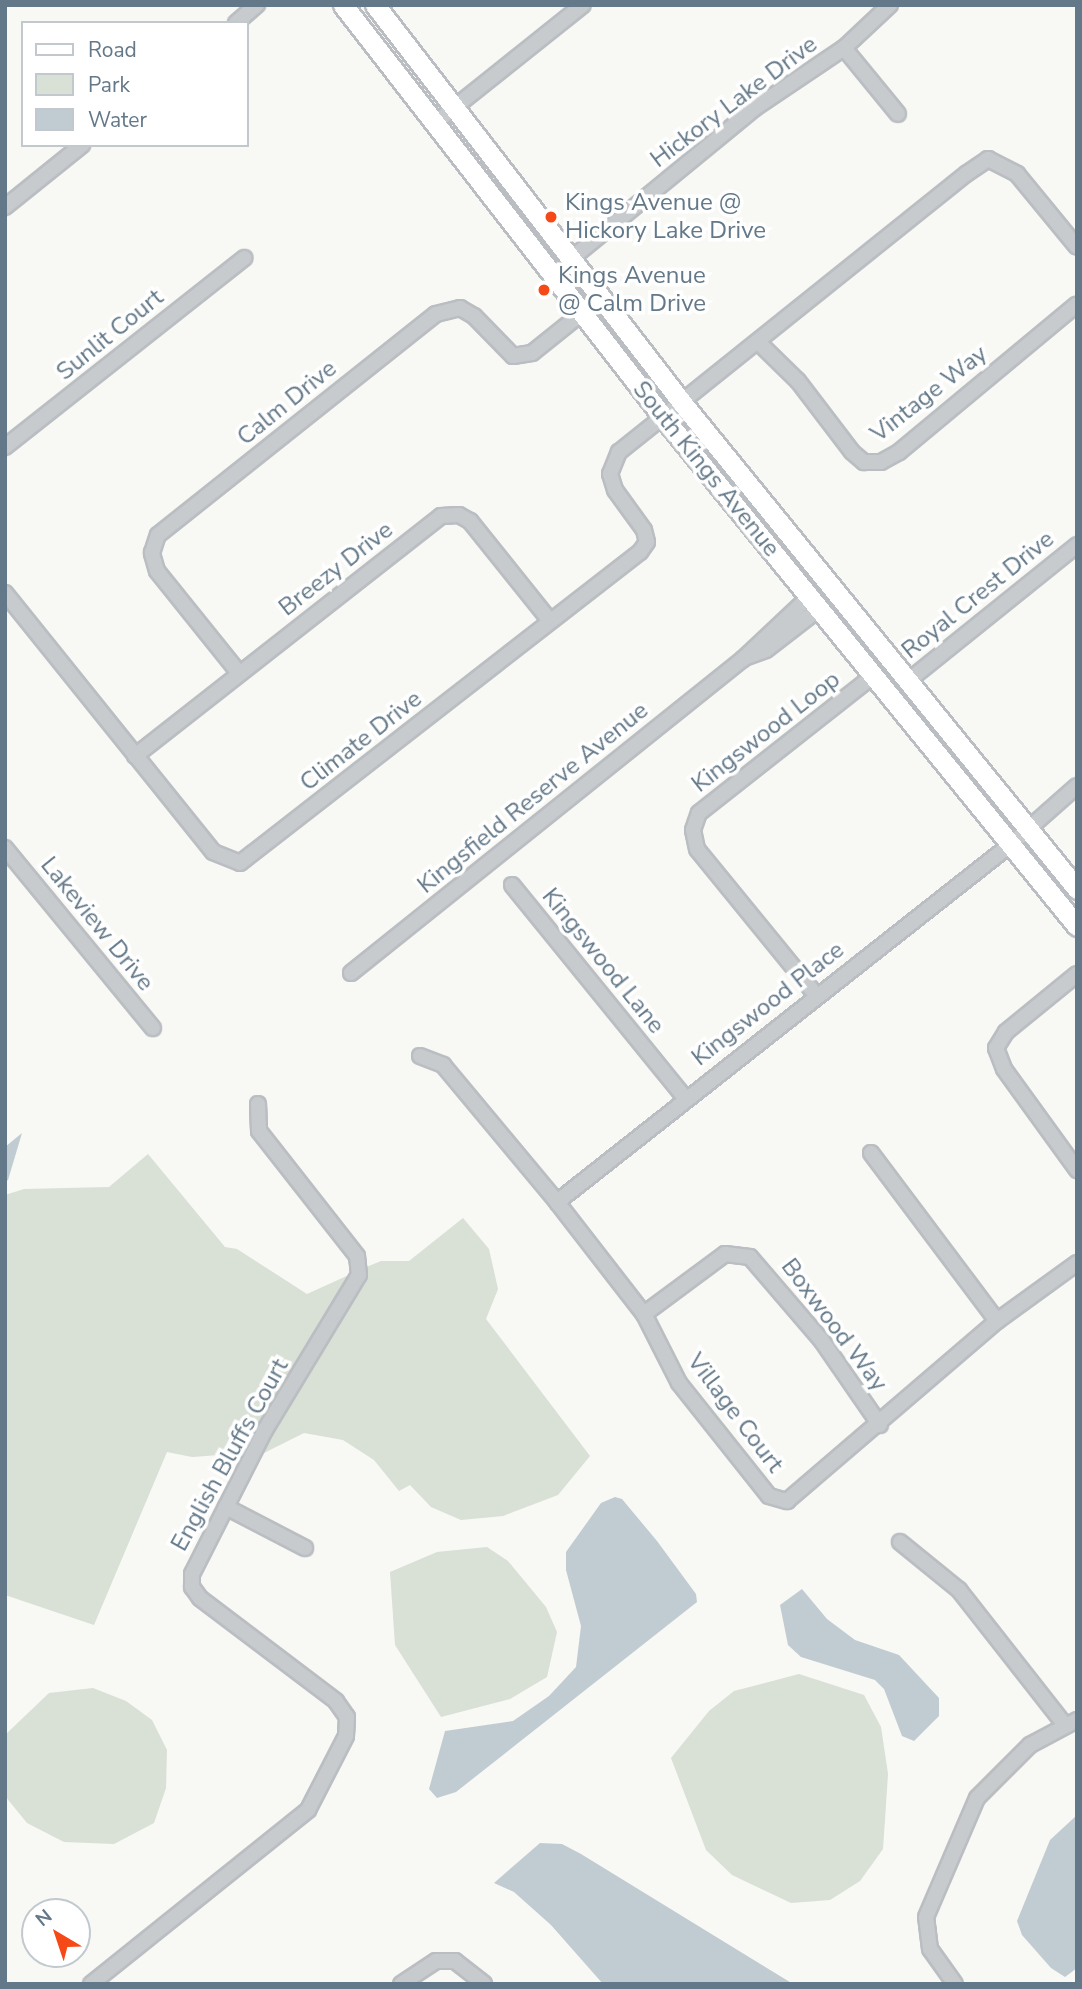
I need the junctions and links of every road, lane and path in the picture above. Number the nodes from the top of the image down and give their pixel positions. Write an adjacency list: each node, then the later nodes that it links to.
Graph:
1 (257, 5): 6 (street)
2 (344, 5): 10 (main road, South Kings Avenue)
3 (375, 5): 8 (main road, South Kings Avenue)
4 (583, 5): 8 (street)
5 (890, 5): 7 (street, Hickory Lake Drive)
6 (238, 21)
7 (844, 48): 9 (street); 15 (street, Hickory Lake Drive)
8 (452, 107): 10 (street); 15 (main road, South Kings Avenue)
9 (898, 114)
10 (435, 123): 17 (main road, South Kings Avenue)
11 (80, 147): 12 (street)
12 (5, 207)
13 (1077, 247): 18 (street)
14 (244, 258): 21 (street, Sunlit Court)
15 (571, 259): 19 (main road, South Kings Avenue)
16 (1077, 304): 18 (street, Vintage Way)
17 (582, 313): 20 (main road, South Kings Avenue); 26 (street, Calm Drive)
18 (759, 343): 19 (street)
19 (683, 404): 20 (street, Climate Drive); 28 (main road, South Kings Avenue)
20 (663, 417): 24 (main road, South Kings Avenue); 25 (street, Climate Drive)
21 (5, 447)
22 (1077, 545): 28 (street, Royal Crest Drive)
23 (5, 593): 29 (street, Climate Drive)
24 (814, 603): 27 (main road, South Kings Avenue); 37 (street, Kingsfield Reserve Avenue)
25 (550, 621): 26 (street, Breezy Drive); 29 (street, Climate Drive)
26 (239, 673): 29 (street, Breezy Drive)
27 (873, 676): 32 (main road, South Kings Avenue); 39 (street, Kingswood Loop)
28 (908, 681): 31 (main road, South Kings Avenue)
29 (135, 756)
30 (1077, 786): 31 (street, Kingswood Place)
31 (1026, 827): 32 (street, Kingswood Place); 35 (main road, South Kings Avenue)
32 (1010, 845): 36 (main road, South Kings Avenue); 39 (street, Kingswood Place)
33 (5, 849): 40 (street, Lakeview Drive)
34 (512, 885): 42 (street, Kingswood Lane)
35 (1077, 889)
36 (1077, 926)
37 (351, 973)
38 (1077, 974): 45 (street)
39 (816, 995): 42 (street, Kingswood Place)
40 (153, 1028)
41 (420, 1056): 46 (street, Village Court)
42 (685, 1098): 46 (street, Kingswood Place)
43 (258, 1104): 51 (street, English Bluffs Court)
44 (871, 1153): 49 (street)
45 (1077, 1170)
46 (557, 1202): 48 (street, Village Court)
47 (1077, 1263): 49 (street, Village Court)
48 (644, 1314): 50 (street, Boxwood Way); 50 (street, Village Court)
49 (997, 1321): 50 (street, Village Court)
50 (880, 1425)
51 (226, 1507): 53 (street); 55 (street, English Bluffs Court)
52 (900, 1542): 54 (street)
53 (305, 1548)
54 (1070, 1722): 58 (street)
55 (91, 1984)
56 (401, 1984): 57 (street)
57 (484, 1984)
58 (955, 1984)

